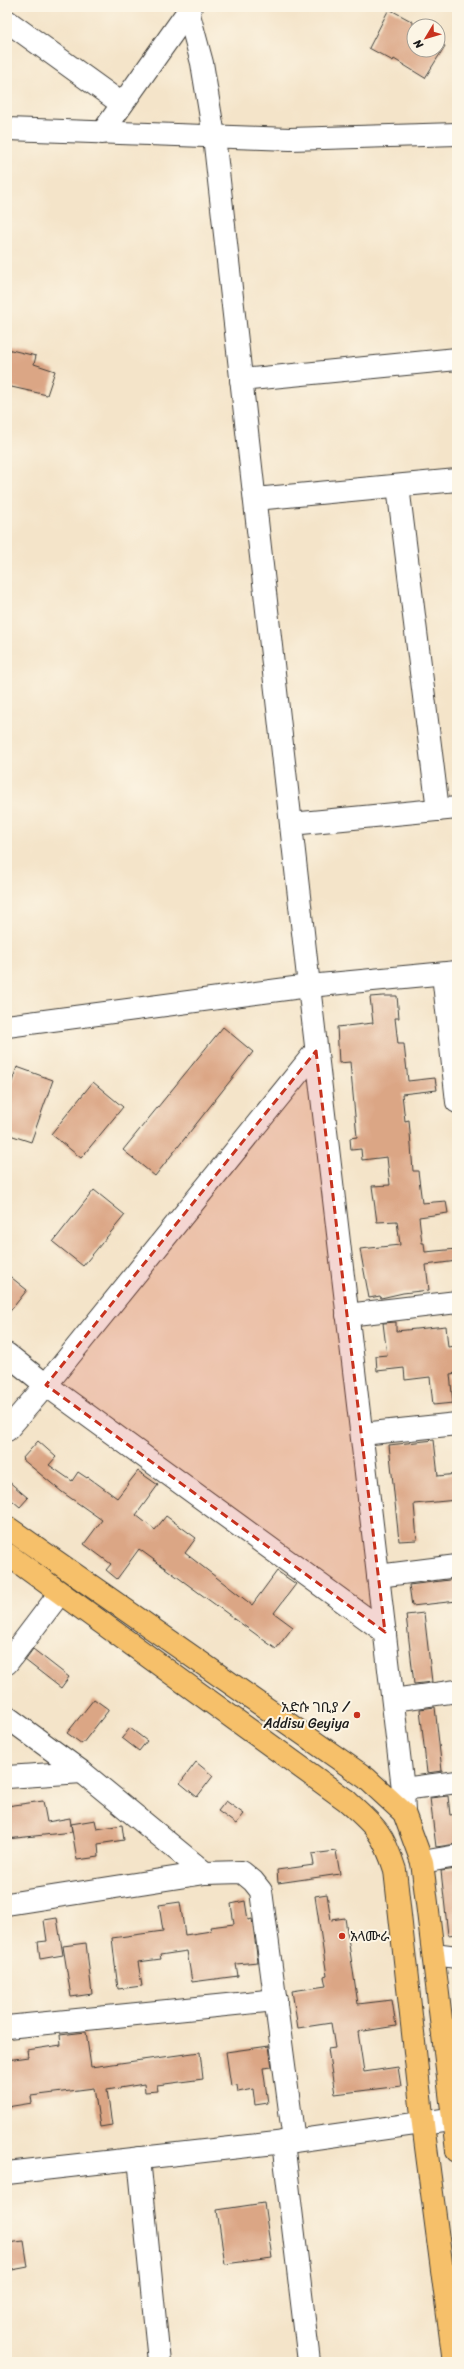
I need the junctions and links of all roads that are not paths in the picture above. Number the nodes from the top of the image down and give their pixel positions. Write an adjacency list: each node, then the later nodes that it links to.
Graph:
1 (189, 8): 3 (street); 7 (street)
2 (7, 21): 3 (street)
3 (122, 104): 5 (street)
4 (7, 130): 5 (street)
5 (102, 133): 7 (street)
6 (457, 134): 7 (street)
7 (214, 136): 9 (street)
8 (457, 359): 9 (street)
9 (241, 380): 12 (street)
10 (457, 480): 11 (street)
11 (398, 486): 12 (street); 13 (street)
12 (255, 499): 14 (street)
13 (448, 809): 14 (street)
14 (291, 824): 16 (street)
15 (450, 973): 16 (street); 19 (street)
16 (308, 986): 17 (street); 18 (street)
17 (7, 1026)
18 (316, 1051): 21 (street); 23 (street)
19 (457, 1102)
20 (457, 1302): 21 (street)
21 (348, 1315): 26 (street)
22 (7, 1354): 23 (street)
23 (46, 1385): 25 (street); 32 (street)
24 (457, 1424): 26 (street)
25 (7, 1430)
26 (362, 1434): 30 (street)
27 (7, 1527): 41 (main road)
28 (7, 1554): 31 (main road)
29 (457, 1566): 30 (street)
30 (378, 1576): 32 (street)
31 (60, 1593): 33 (street); 51 (main road)
32 (385, 1632): 35 (street)
33 (7, 1663)
34 (457, 1691): 35 (street)
35 (393, 1700): 40 (street)
36 (7, 1717): 37 (street)
37 (82, 1772): 38 (street); 44 (street)
38 (7, 1777)
39 (457, 1782): 40 (street)
40 (403, 1789): 41 (street)
41 (404, 1813): 43 (main road)
42 (457, 1856): 43 (street)
43 (422, 1862): 46 (main road)
44 (205, 1873): 45 (street); 48 (street)
45 (7, 1904)
46 (434, 1954): 47 (street); 50 (main road)
47 (457, 1957)
48 (276, 2000): 49 (street); 52 (street)
49 (7, 2026)
50 (455, 2118): 51 (street); 53 (main road)
51 (422, 2124): 52 (street); 58 (main road)
52 (289, 2142): 54 (street); 57 (street)
53 (457, 2152)
54 (139, 2158): 55 (street); 56 (street)
55 (7, 2173)
56 (159, 2362)
57 (309, 2362)
58 (454, 2362)

